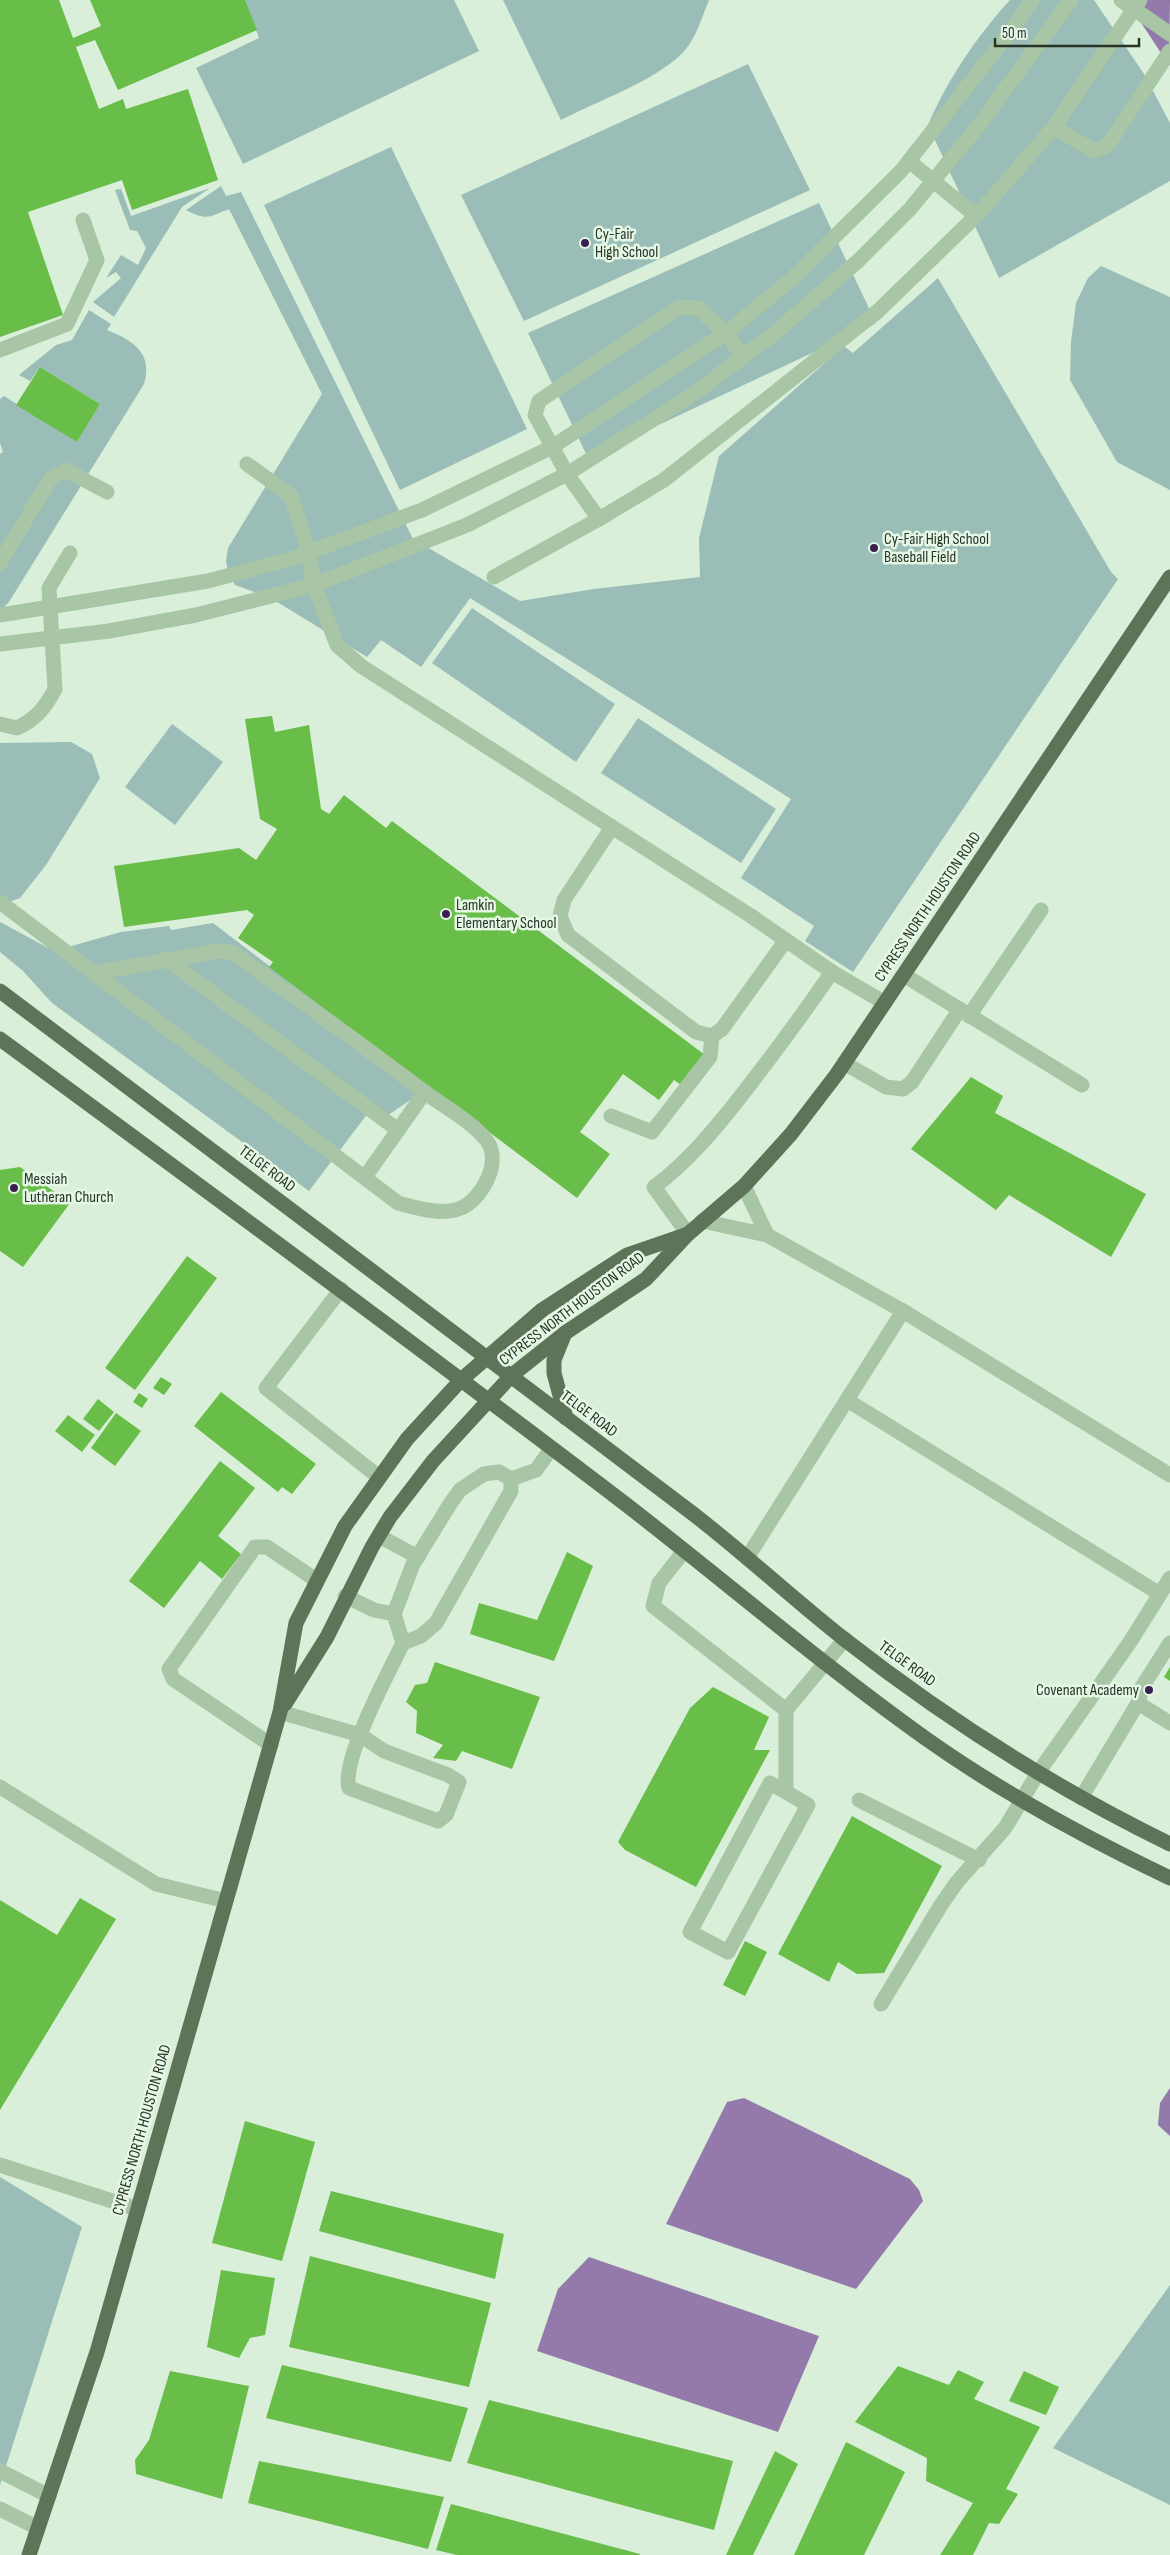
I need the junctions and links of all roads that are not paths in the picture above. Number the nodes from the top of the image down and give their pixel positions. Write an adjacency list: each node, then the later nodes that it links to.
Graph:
1 (1032, 0): 8 (lane)
2 (1071, 0): 9 (lane)
3 (1121, 0): 4 (lane)
4 (1137, 5): 5 (lane); 7 (lane)
5 (1170, 34)
6 (1170, 51): 7 (lane)
7 (1054, 127): 10 (lane)
8 (909, 160): 9 (lane); 12 (lane)
9 (934, 180): 10 (lane); 14 (lane)
10 (976, 216): 19 (lane)
11 (84, 220): 13 (lane)
12 (726, 333): 14 (lane); 15 (lane); 15 (lane)
13 (0, 350)
14 (743, 356): 17 (lane)
15 (552, 447): 17 (lane); 21 (lane)
16 (247, 464): 21 (lane)
17 (568, 474): 19 (lane); 25 (lane)
18 (107, 492): 22 (lane)
19 (599, 519): 23 (lane)
20 (70, 552): 26 (lane)
21 (309, 553): 25 (lane); 26 (lane)
22 (0, 563)
23 (494, 577)
24 (1170, 577): 38 (main road, CYPRESS NORTH HOUSTON ROAD)
25 (314, 585): 28 (lane); 31 (lane)
26 (50, 606): 27 (lane); 28 (lane)
27 (0, 615)
28 (52, 638): 29 (lane); 30 (lane)
29 (0, 644)
30 (0, 724)
31 (612, 827): 34 (lane); 42 (lane)
32 (0, 902): 36 (lane)
33 (1041, 910): 41 (lane)
34 (786, 940): 37 (lane); 42 (lane)
35 (166, 959): 36 (lane); 46 (lane); 48 (lane)
36 (93, 972): 49 (lane)
37 (832, 972): 40 (lane); 52 (lane)
38 (904, 975): 40 (main road, CYPRESS NORTH HOUSTON ROAD); 41 (lane)
39 (0, 991): 57 (main road, TELGE ROAD)
40 (884, 1003): 44 (main road, CYPRESS NORTH HOUSTON ROAD)
41 (965, 1012): 44 (lane); 45 (lane)
42 (712, 1036): 47 (lane)
43 (0, 1039): 54 (main road)
44 (844, 1064): 50 (main road, CYPRESS NORTH HOUSTON ROAD)
45 (1082, 1085)
46 (425, 1092): 48 (lane); 49 (lane)
47 (611, 1116)
48 (398, 1130): 49 (lane)
49 (364, 1177)
50 (744, 1186): 51 (main road, CYPRESS NORTH HOUSTON ROAD); 53 (lane)
51 (702, 1221): 52 (main road, CYPRESS NORTH HOUSTON ROAD); 53 (lane)
52 (688, 1234): 56 (main road, CYPRESS NORTH HOUSTON ROAD); 57 (main road, CYPRESS NORTH HOUSTON ROAD)
53 (767, 1235): 55 (lane)
54 (341, 1289): 59 (main road); 65 (lane)
55 (903, 1311): 61 (lane); 64 (lane)
56 (566, 1333): 58 (main road, CYPRESS NORTH HOUSTON ROAD); 62 (main road)
57 (486, 1356): 58 (main road, TELGE ROAD); 59 (main road, CYPRESS NORTH HOUSTON ROAD)
58 (511, 1376): 60 (main road, CYPRESS NORTH HOUSTON ROAD); 62 (main road, TELGE ROAD)
59 (461, 1380): 60 (main road); 65 (main road, CYPRESS NORTH HOUSTON ROAD)
60 (487, 1400): 63 (main road); 67 (main road, CYPRESS NORTH HOUSTON ROAD)
61 (847, 1400): 70 (lane); 73 (lane)
62 (566, 1418): 70 (main road, TELGE ROAD)
63 (551, 1449): 66 (lane); 68 (main road)
64 (1170, 1475)
65 (379, 1477): 72 (main road, CYPRESS NORTH HOUSTON ROAD)
66 (511, 1479): 69 (lane); 77 (lane)
67 (379, 1536): 69 (lane); 74 (main road, CYPRESS NORTH HOUSTON ROAD)
68 (684, 1551): 79 (main road); 81 (lane)
69 (418, 1557): 75 (lane)
70 (747, 1558): 76 (main road, TELGE ROAD)
71 (1170, 1578): 73 (lane)
72 (316, 1580): 82 (main road, CYPRESS NORTH HOUSTON ROAD); 85 (lane)
73 (1160, 1594): 86 (lane)
74 (345, 1596): 75 (lane); 82 (main road, CYPRESS NORTH HOUSTON ROAD)
75 (394, 1614): 77 (lane)
76 (845, 1639): 79 (lane); 86 (main road, TELGE ROAD)
77 (403, 1643): 84 (lane)
78 (1170, 1643): 80 (lane)
79 (825, 1663): 81 (lane); 90 (main road)
80 (1138, 1704): 83 (lane); 89 (lane)
81 (786, 1710): 88 (lane)
82 (280, 1712): 84 (lane); 85 (main road, CYPRESS NORTH HOUSTON ROAD)
83 (1170, 1723)
84 (360, 1735): 84 (lane)
85 (271, 1745): 95 (main road, CYPRESS NORTH HOUSTON ROAD)
86 (1038, 1773): 89 (main road, TELGE ROAD); 90 (lane)
87 (0, 1787): 95 (lane)
88 (786, 1792): 88 (lane)
89 (1081, 1798): 92 (main road, TELGE ROAD)
90 (1022, 1799): 93 (lane); 94 (main road)
91 (859, 1800): 93 (lane)
92 (1170, 1844)
93 (979, 1860): 96 (lane)
94 (1170, 1878)
95 (226, 1901): 98 (main road, CYPRESS NORTH HOUSTON ROAD)
96 (881, 2004)
97 (0, 2165): 98 (lane)
98 (138, 2209): 100 (main road, CYPRESS NORTH HOUSTON ROAD)
99 (0, 2471): 100 (lane)
100 (49, 2496): 102 (main road, CYPRESS NORTH HOUSTON ROAD)
101 (0, 2509): 102 (lane)
102 (38, 2528): 103 (main road, CYPRESS NORTH HOUSTON ROAD)
103 (29, 2555)

